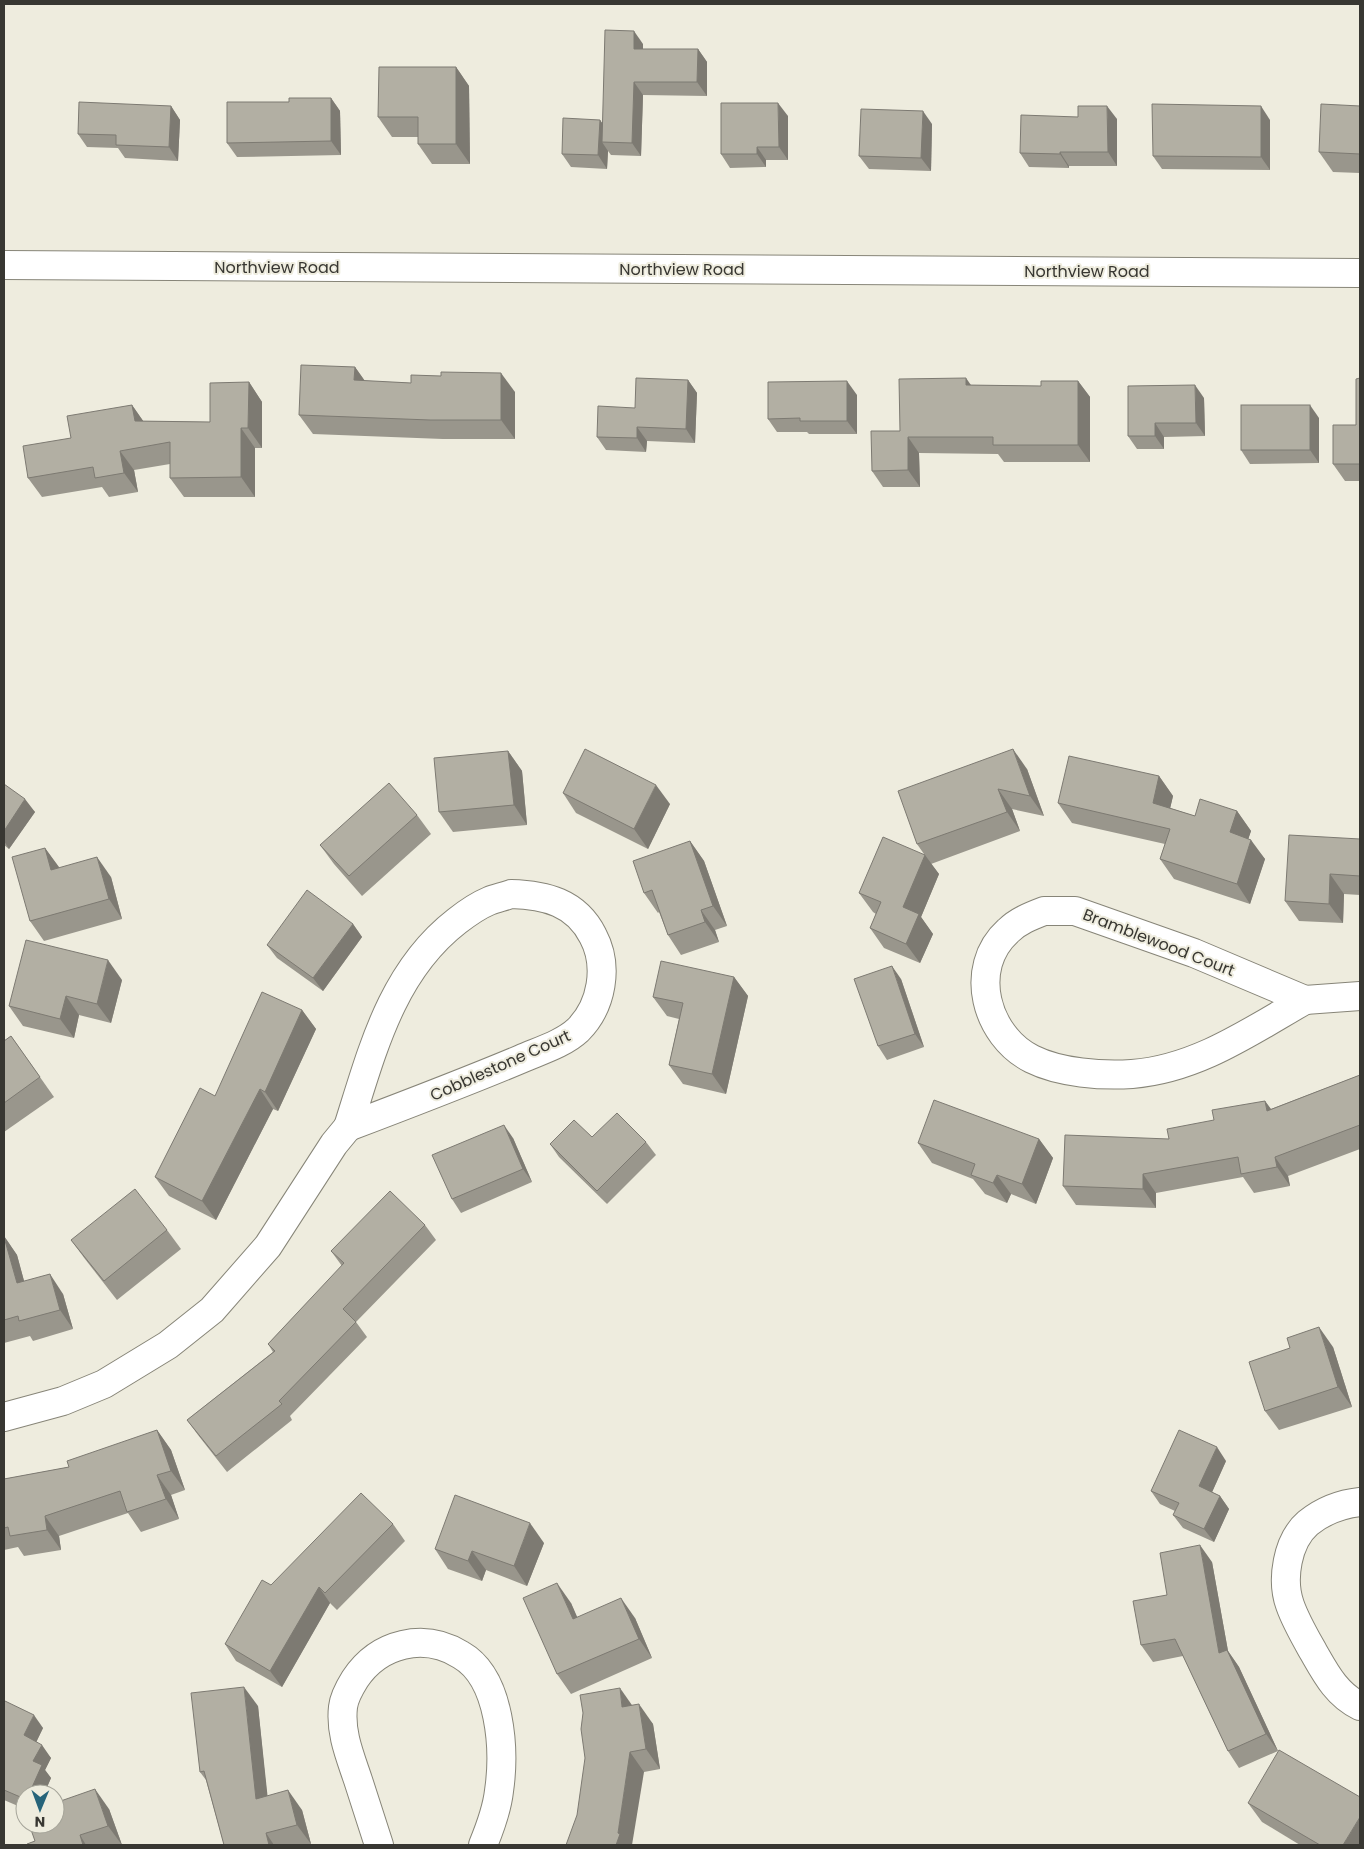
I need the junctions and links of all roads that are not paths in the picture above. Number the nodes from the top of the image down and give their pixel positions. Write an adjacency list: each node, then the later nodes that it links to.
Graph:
1 (4, 265): 2 (street, Northview Road)
2 (1360, 273)
3 (1360, 996): 4 (street, Bramblewood Court)
4 (1306, 1000): 4 (street, Bramblewood Court)
5 (348, 1127): 5 (street, Cobblestone Court); 6 (street, Cobblestone Court)
6 (4, 1417)
7 (1360, 1502): 8 (street)
8 (1360, 1706)
9 (379, 1845): 10 (street)
10 (484, 1845)

